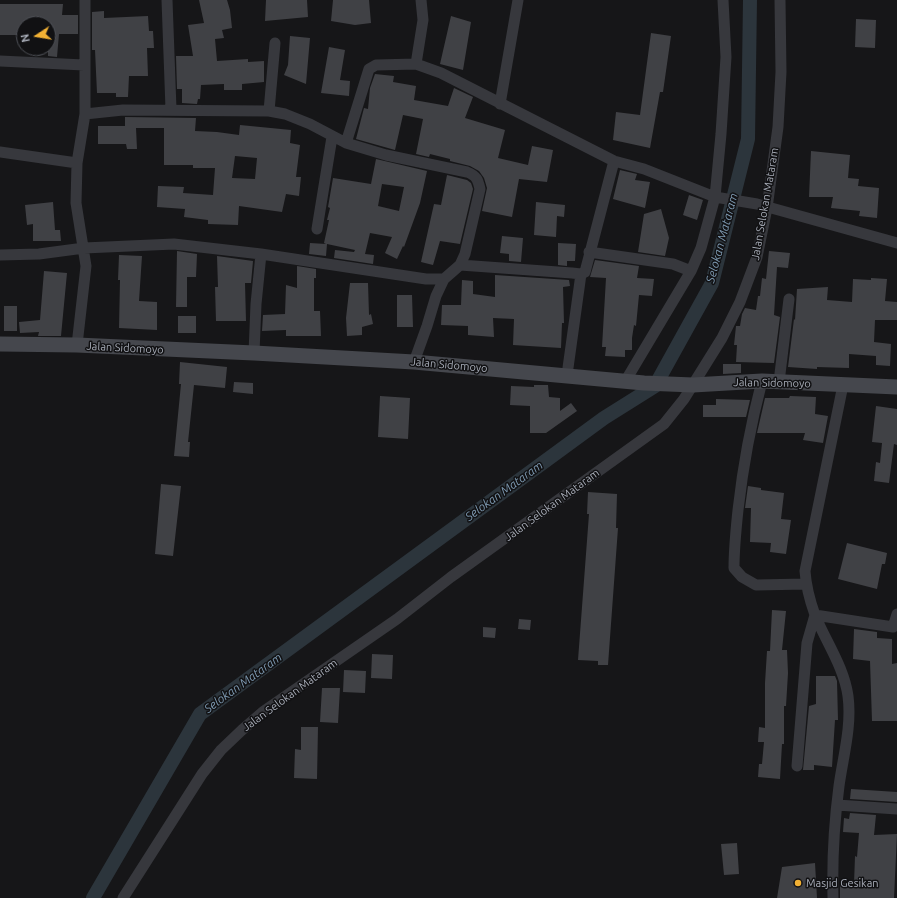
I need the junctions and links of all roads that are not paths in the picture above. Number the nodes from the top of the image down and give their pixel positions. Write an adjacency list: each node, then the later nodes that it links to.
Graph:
1 (85, 0): 10 (street)
2 (167, 0): 12 (street)
3 (421, 0): 9 (street)
4 (518, 0): 11 (street)
5 (723, 0): 20 (street)
6 (780, 0): 21 (street, Jalan Selokan Mataram)
7 (275, 43): 13 (street)
8 (0, 61): 10 (street)
9 (416, 64): 11 (street); 16 (street)
10 (84, 66): 14 (street)
11 (500, 104): 18 (street)
12 (171, 109): 13 (street); 14 (street)
13 (268, 111): 15 (street)
14 (85, 114): 19 (street)
15 (332, 137): 16 (street); 22 (street)
16 (346, 143): 28 (street)
17 (0, 152): 19 (street)
18 (614, 161): 20 (street); 25 (street)
19 (77, 162): 24 (street)
20 (714, 196): 21 (street); 29 (street)
21 (762, 206): 23 (street); 41 (street, Jalan Selokan Mataram)
22 (317, 229)
23 (897, 243)
24 (84, 248): 26 (street); 27 (street); 34 (street)
25 (589, 252): 29 (street); 30 (street)
26 (0, 254)
27 (261, 254): 31 (street); 35 (street)
28 (460, 265): 30 (street); 31 (street)
29 (691, 271): 38 (street)
30 (581, 274): 37 (street)
31 (444, 279): 36 (street)
32 (789, 299): 40 (street)
33 (0, 344): 34 (main road, Jalan Sidomoyo)
34 (77, 345): 35 (main road, Jalan Sidomoyo)
35 (254, 353): 36 (main road, Jalan Sidomoyo)
36 (414, 362): 37 (main road, Jalan Sidomoyo)
37 (567, 375): 38 (main road, Jalan Sidomoyo)
38 (626, 380): 41 (main road, Jalan Sidomoyo)
39 (762, 381): 40 (main road, Jalan Sidomoyo); 41 (main road, Jalan Sidomoyo); 44 (street)
40 (779, 382): 42 (main road, Jalan Sidomoyo)
41 (693, 385): 51 (street, Jalan Selokan Mataram)
42 (843, 385): 43 (main road, Jalan Sidomoyo); 44 (street)
43 (897, 387)
44 (806, 584): 46 (street)
45 (897, 614): 47 (street)
46 (815, 615): 47 (street); 48 (street); 49 (street)
47 (895, 627)
48 (797, 766)
49 (837, 805): 50 (street); 52 (street)
50 (897, 809)
51 (123, 898)
52 (833, 898)

